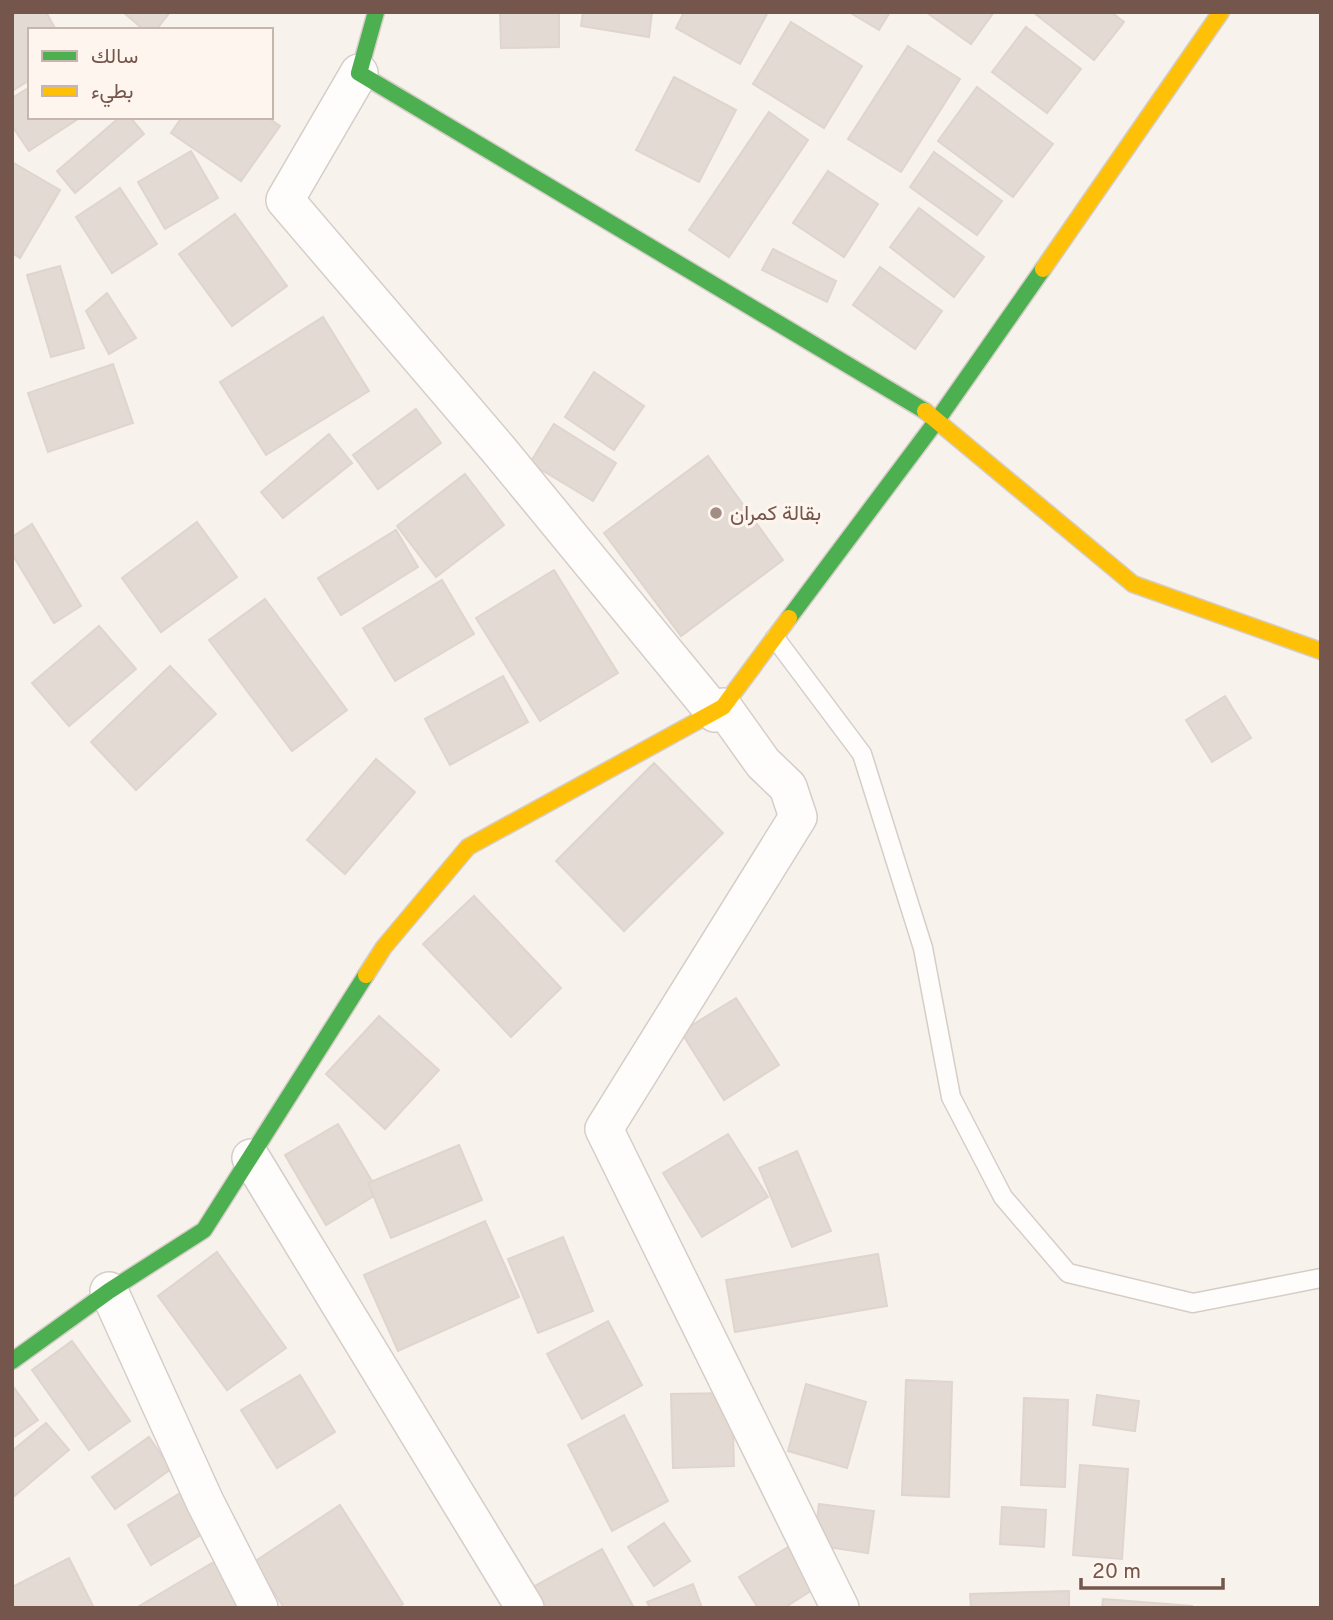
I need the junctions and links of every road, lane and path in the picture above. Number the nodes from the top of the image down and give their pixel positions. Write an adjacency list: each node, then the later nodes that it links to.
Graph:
1 (376, 12): 3 (street)
2 (1221, 12): 4 (street)
3 (359, 73): 4 (street); 7 (street)
4 (938, 419): 5 (street); 6 (street)
5 (775, 638): 7 (street); 9 (lane)
6 (1321, 651)
7 (719, 710): 8 (street); 14 (street)
8 (251, 1158): 10 (street); 13 (street)
9 (1321, 1278)
10 (109, 1291): 11 (street); 12 (street)
11 (12, 1361)
12 (258, 1608)
13 (525, 1608)
14 (840, 1608)

